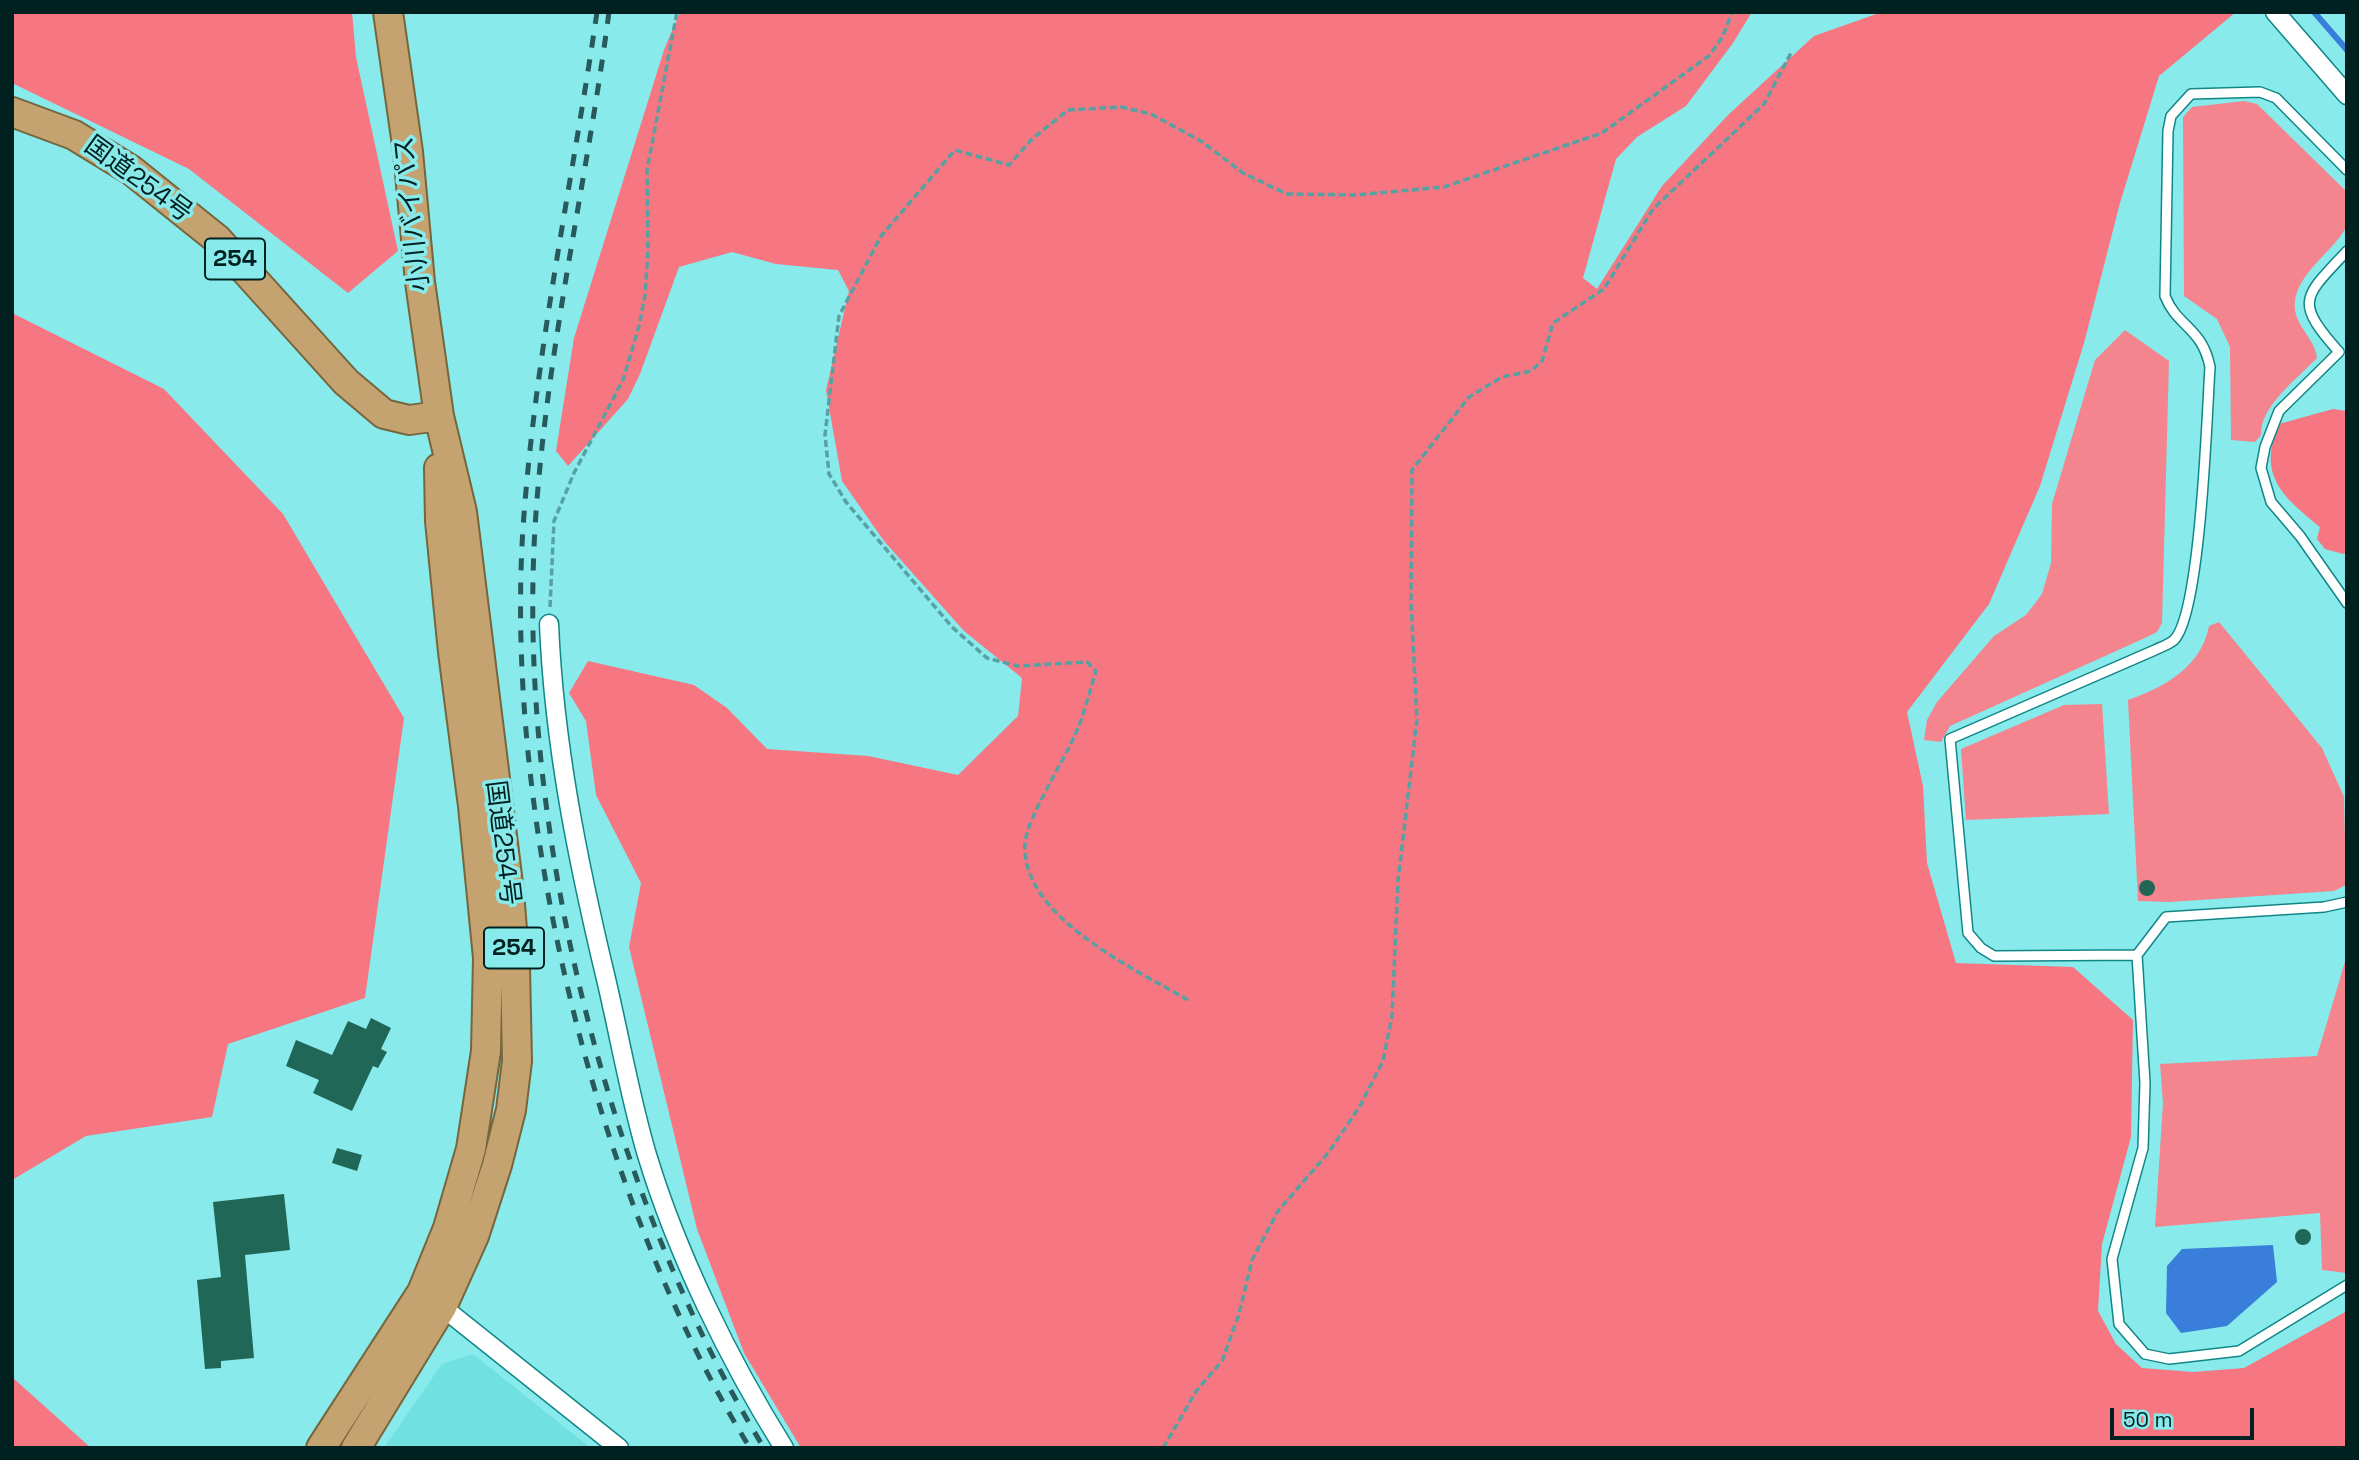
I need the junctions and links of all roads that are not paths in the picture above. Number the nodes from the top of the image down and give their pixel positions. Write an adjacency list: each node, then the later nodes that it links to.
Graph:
1 (388, 12): 7 (highway, 小川バイパス / 254)
2 (2275, 12): 3 (street)
3 (2347, 95)
4 (12, 112): 7 (highway, 国道254号 / 254)
5 (2347, 170): 11 (lane)
6 (2347, 251): 8 (lane)
7 (439, 416): 13 (highway, 国道254号 / 254)
8 (2347, 603)
9 (549, 624): 17 (street)
10 (2347, 902): 11 (lane)
11 (2137, 955): 12 (lane)
12 (2347, 1285)
13 (432, 1300): 14 (street); 15 (highway, 国道254号 / 254); 16 (highway, 国道254号 / 254)
14 (608, 1445)
15 (321, 1448)
16 (356, 1448)
17 (784, 1448)

